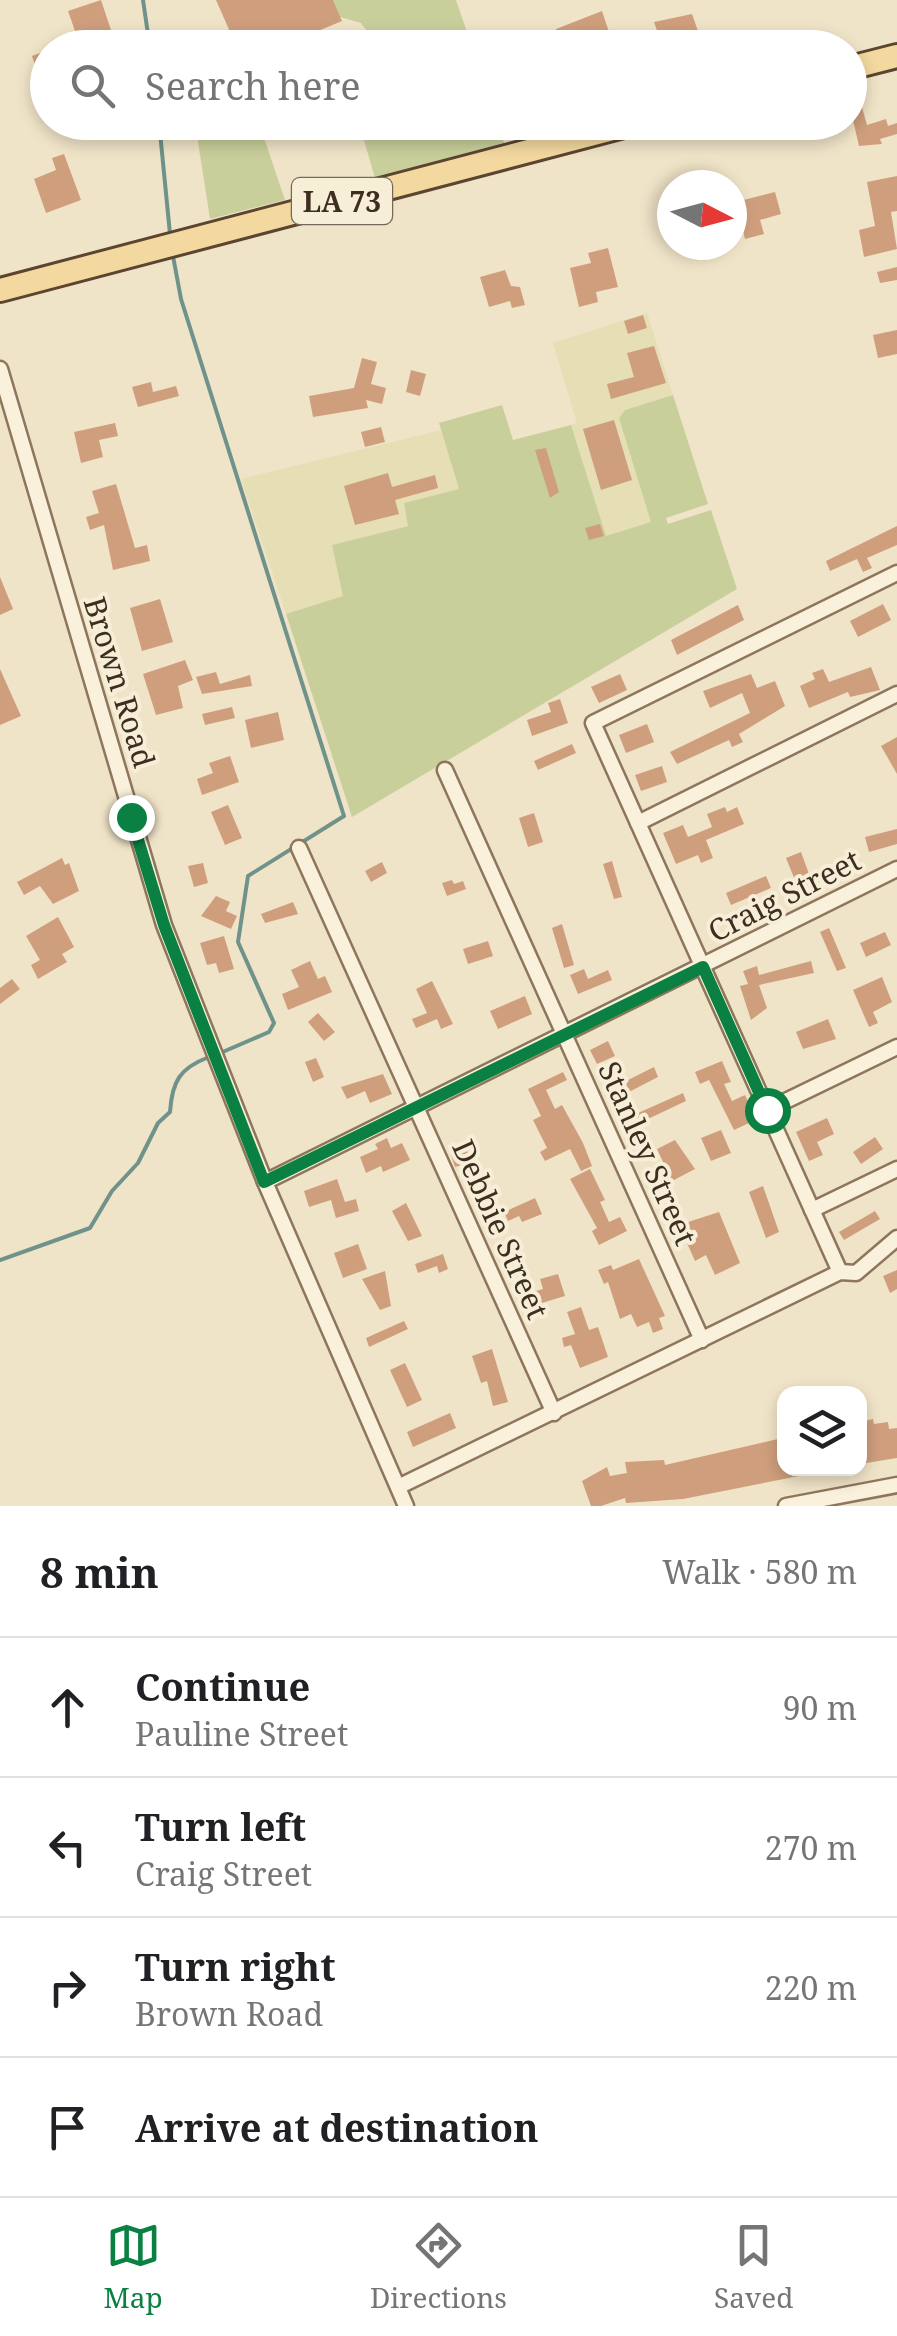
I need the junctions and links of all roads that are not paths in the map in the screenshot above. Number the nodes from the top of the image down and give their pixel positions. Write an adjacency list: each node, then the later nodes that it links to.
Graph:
1 (897, 56): 2 (main road)
2 (867, 64)
3 (571, 140): 4 (main road, LA 73)
4 (0, 290)
5 (0, 369): 18 (street, Brown Road)
6 (897, 573): 9 (street)
7 (897, 694): 9 (street)
8 (444, 770): 13 (street, Stanley Street)
9 (638, 823): 12 (street)
10 (299, 848): 15 (street, Debbie Street)
11 (897, 869): 12 (street, Craig Street)
12 (703, 967): 13 (street, Craig Street); 16 (street)
13 (564, 1034): 15 (street, Craig Street); 22 (street, Stanley Street)
14 (897, 1048): 16 (street)
15 (416, 1107): 18 (street, Craig Street); 23 (street, Debbie Street)
16 (767, 1110): 19 (street)
17 (897, 1169): 19 (street)
18 (264, 1182): 25 (street, Brown Road)
19 (812, 1210): 21 (street)
20 (897, 1238): 21 (street)
21 (848, 1272): 22 (street)
22 (702, 1340): 23 (street)
23 (554, 1414): 25 (street)
24 (897, 1485): 27 (street)
25 (400, 1486): 26 (street, Brown Road)
26 (406, 1506)
27 (786, 1506)

